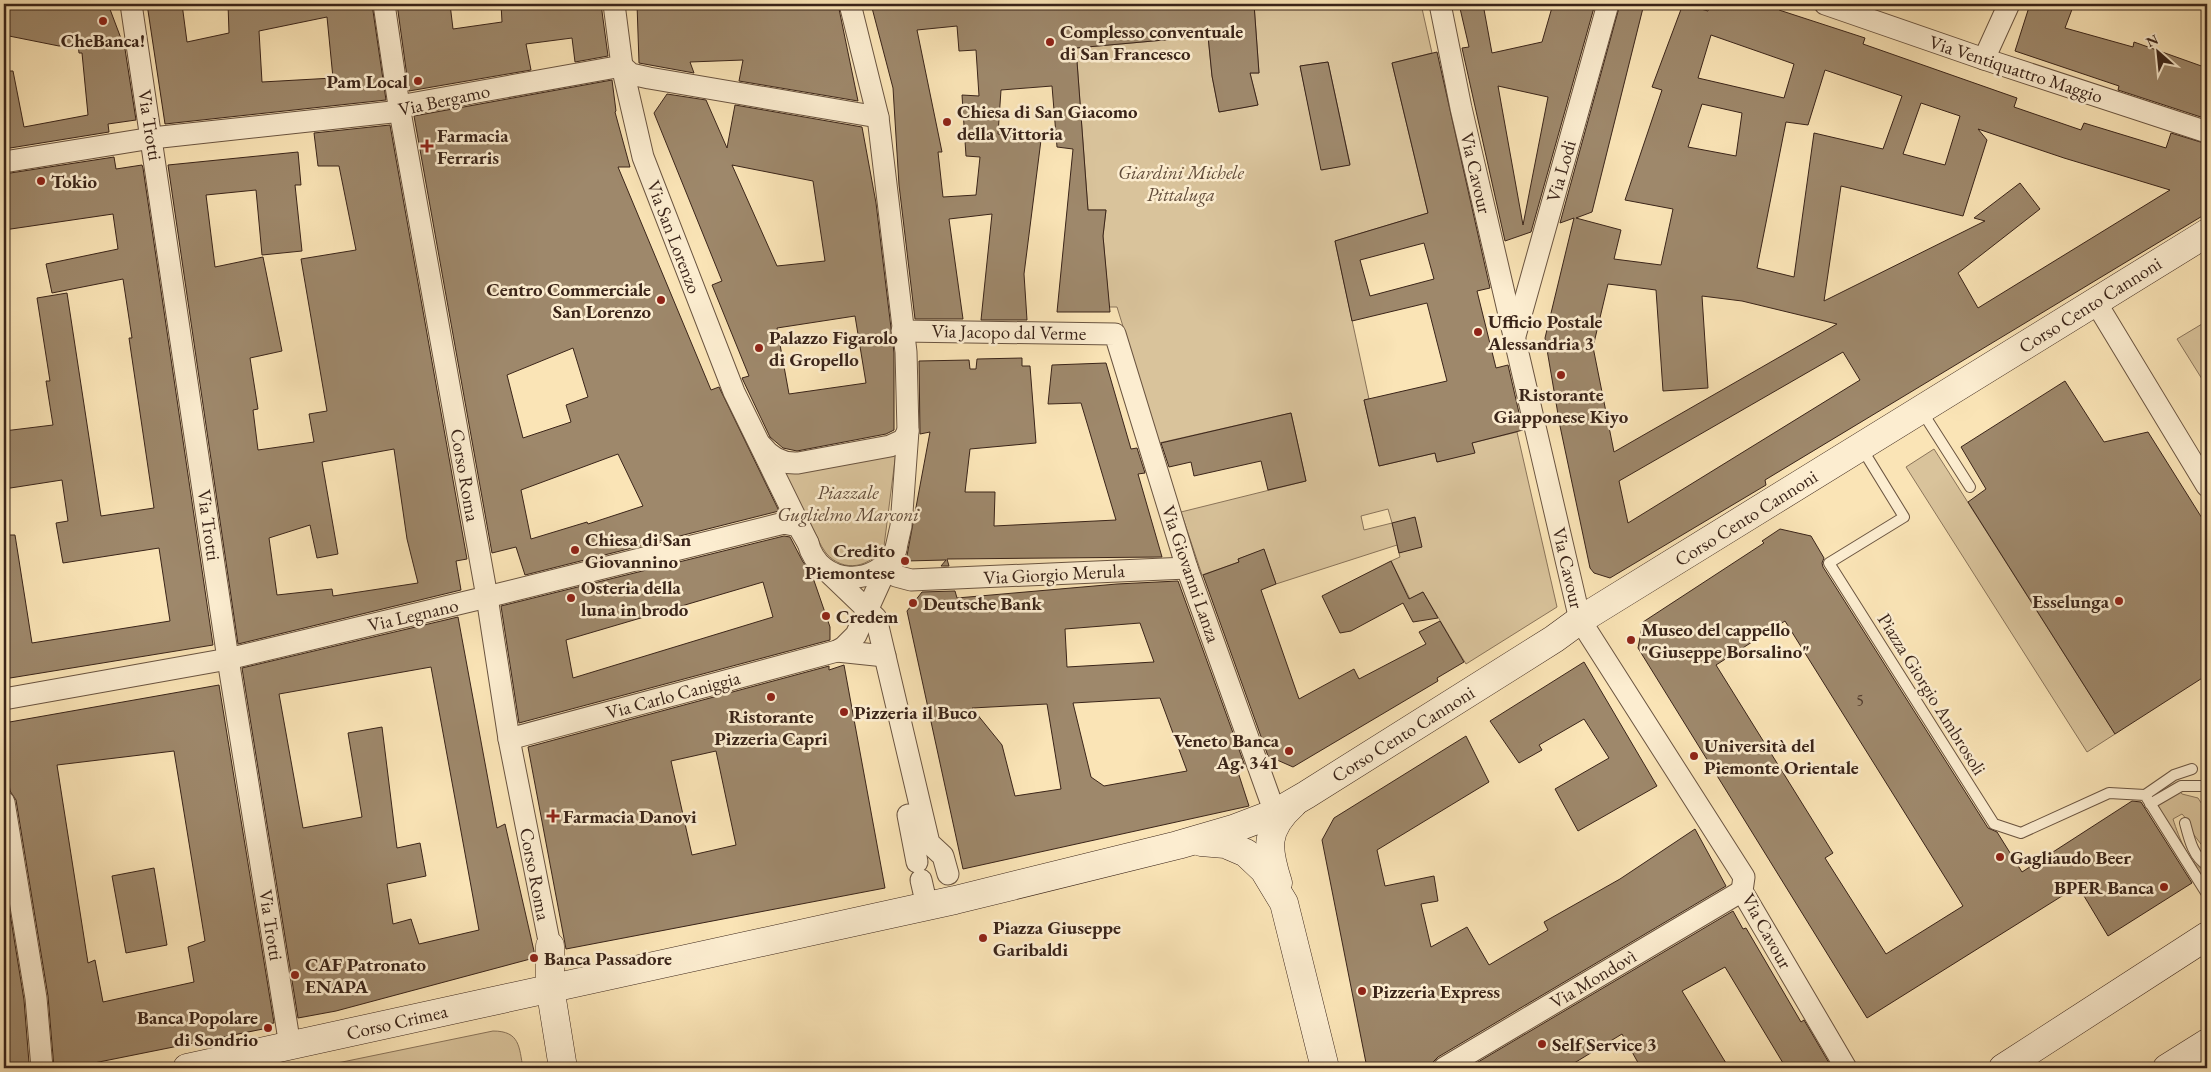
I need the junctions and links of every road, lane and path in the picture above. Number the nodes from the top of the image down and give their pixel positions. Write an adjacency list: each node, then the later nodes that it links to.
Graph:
1 (131, 4): 14 (street, Via Trotti)
2 (384, 4): 11 (street, Corso Roma)
3 (614, 4): 10 (street, Via San Lorenzo)
4 (850, 4): 12 (street)
5 (1440, 4): 20 (street, Via Cavour)
6 (1608, 4): 20 (street, Via Lodi)
7 (1825, 4): 9 (street, Via Ventiquattro Maggio)
8 (2009, 4): 9 (street)
9 (1984, 60): 13 (street, Via Ventiquattro Maggio)
10 (622, 66): 11 (street, Via Bergamo); 12 (street); 23 (street, Via San Lorenzo)
11 (399, 106): 14 (street, Via Bergamo); 32 (street, Corso Roma)
12 (878, 117): 18 (street)
13 (2207, 132)
14 (152, 138): 15 (street, Via Bergamo); 37 (street, Via Trotti)
15 (4, 162)
16 (2202, 234): 17 (street, Corso Cento Cannoni)
17 (2095, 301): 21 (street, Corso Cento Cannoni); 25 (street)
18 (902, 331): 19 (street, Via Jacopo dal Verme); 22 (street)
19 (1115, 334): 29 (street, Via Giovanni Lanza)
20 (1515, 339): 34 (street, Via Cavour)
21 (1921, 410): 24 (street, Corso Cento Cannoni); 26 (lane)
22 (908, 431): 23 (street); 28 (street)
23 (754, 435): 27 (street, Via San Lorenzo)
24 (1861, 446): 34 (street, Corso Cento Cannoni); 42 (lane, Piazza Giorgio Ambrosoli)
25 (2207, 486)
26 (1970, 487)
27 (808, 543): 30 (street); 32 (street, Via Legnano)
28 (897, 546): 30 (street); 31 (street); 33 (street)
29 (1187, 568): 31 (street, Via Giorgio Merula); 46 (street, Via Giovanni Lanza)
30 (825, 570): 33 (street)
31 (891, 570): 33 (street)
32 (486, 597): 37 (street, Via Legnano); 39 (street, Corso Roma)
33 (869, 616): 35 (street); 36 (street)
34 (1580, 620): 43 (street, Corso Cento Cannoni); 51 (street, Via Cavour)
35 (837, 650): 36 (street); 39 (street, Via Carlo Caniggia)
36 (878, 654): 50 (street); 54 (street)
37 (228, 659): 38 (street, Via Legnano); 61 (street, Via Trotti)
38 (4, 699)
39 (509, 739): 56 (street, Corso Roma)
40 (2192, 768): 42 (lane)
41 (2203, 786): 45 (lane)
42 (2145, 795): 45 (lane)
43 (1301, 798): 46 (street); 53 (street)
44 (4, 802): 62 (street)
45 (2150, 804): 52 (lane)
46 (1274, 812): 48 (street)
47 (2185, 823): 49 (lane)
48 (1178, 845): 53 (street); 54 (street, Corso Crimea)
49 (2207, 865)
50 (948, 874)
51 (1742, 891): 66 (street, Via Mondovì); 67 (street, Via Cavour)
52 (2207, 894)
53 (1284, 903): 65 (street)
54 (927, 906): 57 (street, Corso Crimea)
55 (2207, 936): 68 (street)
56 (550, 946): 57 (street)
57 (550, 987): 58 (street, Corso Crimea); 59 (street)
58 (501, 999): 59 (street); 61 (street, Corso Crimea)
59 (557, 1037): 64 (street)
60 (2207, 1044): 69 (street)
61 (290, 1046): 63 (street, Corso Crimea)
62 (42, 1068)
63 (187, 1068)
64 (563, 1068)
65 (1325, 1068)
66 (1444, 1068)
67 (1846, 1068)
68 (2003, 1068)
69 (2167, 1068)

